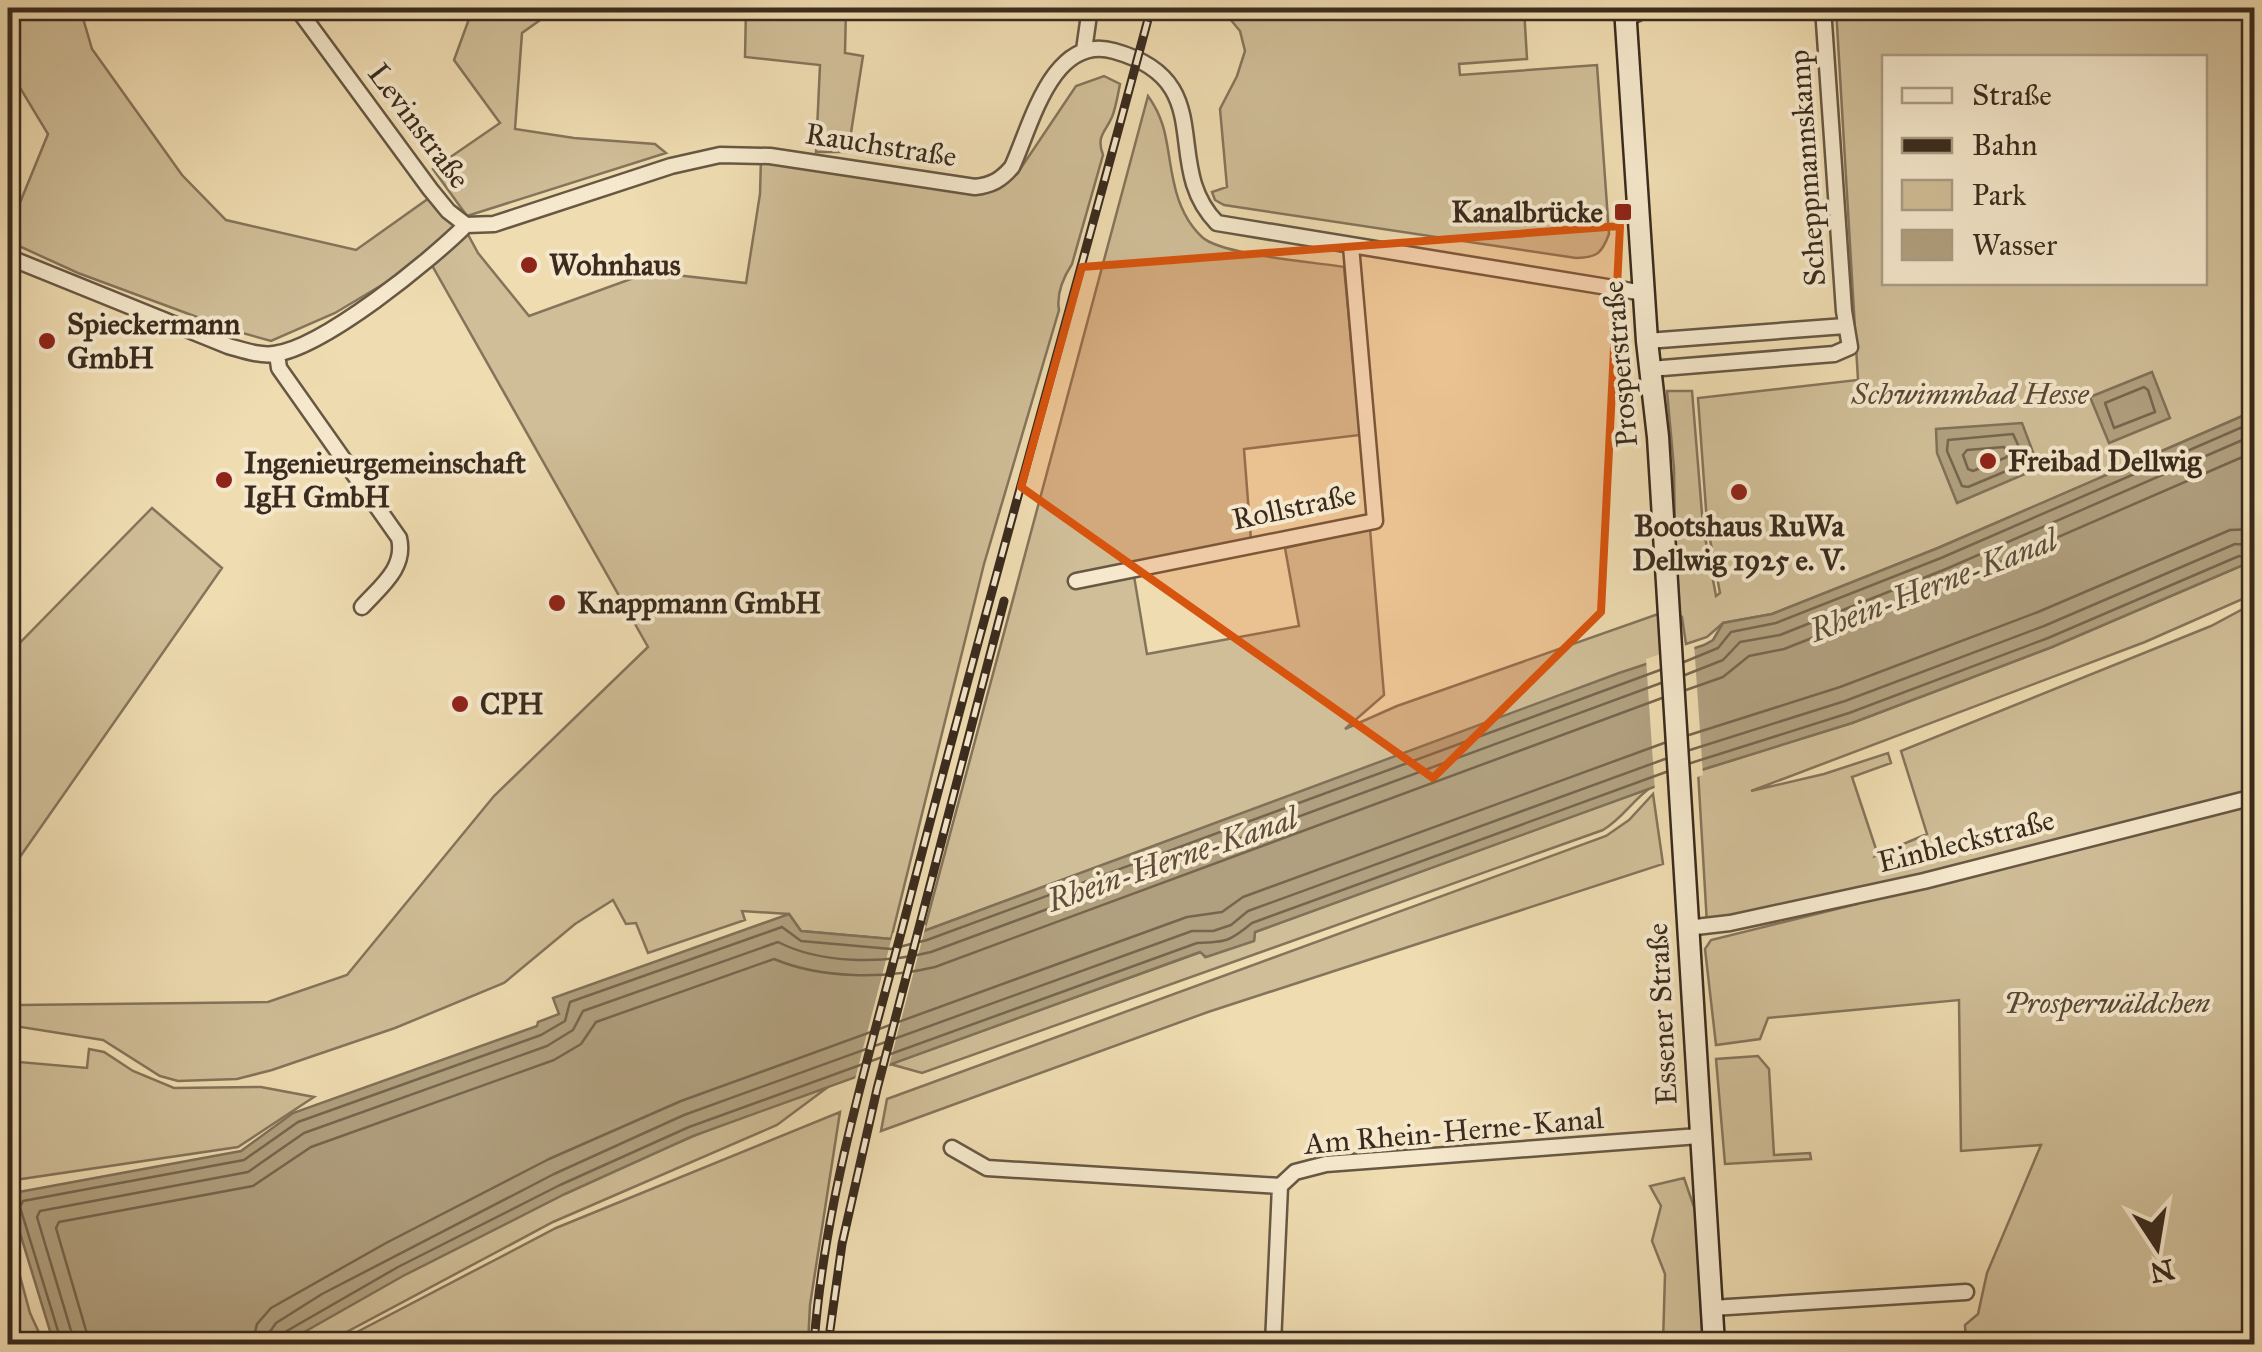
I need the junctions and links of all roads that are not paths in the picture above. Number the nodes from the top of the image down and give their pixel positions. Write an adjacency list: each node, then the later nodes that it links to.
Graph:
1 (297, 8): 7 (street, Levinstraße)
2 (1090, 8): 6 (street)
3 (1648, 8): 5 (street)
4 (1824, 8): 11 (street, Scheppmannskamp)
5 (1625, 13): 10 (main road, Prosperstraße)
6 (1084, 50): 7 (street, Rauchstraße); 8 (street)
7 (466, 225): 13 (street)
8 (1351, 246): 10 (street); 15 (street, Rollstraße)
9 (8, 257): 13 (street)
10 (1644, 293): 12 (main road, Prosperstraße)
11 (1846, 326): 12 (street, Scheppmannskamp); 14 (street, Scheppmannskamp)
12 (1647, 340): 14 (main road, Prosperstraße)
13 (276, 354): 16 (street)
14 (1650, 369): 17 (main road, Prosperstraße)
15 (1076, 581)
16 (362, 606)
17 (1674, 716): 19 (main road, Essener Straße)
18 (2254, 797): 19 (street, Einbleckstraße)
19 (1688, 928): 20 (main road, Essener Straße)
20 (1699, 1136): 22 (street, Am Rhein-Herne-Kanal); 24 (main road, Essener Straße)
21 (952, 1148): 22 (street, Am Rhein-Herne-Kanal)
22 (1280, 1186): 25 (street, Am Rhein-Herne-Kanal)
23 (1966, 1292): 24 (street)
24 (1712, 1308): 26 (main road, Essener Straße)
25 (1273, 1344)
26 (1714, 1344)

